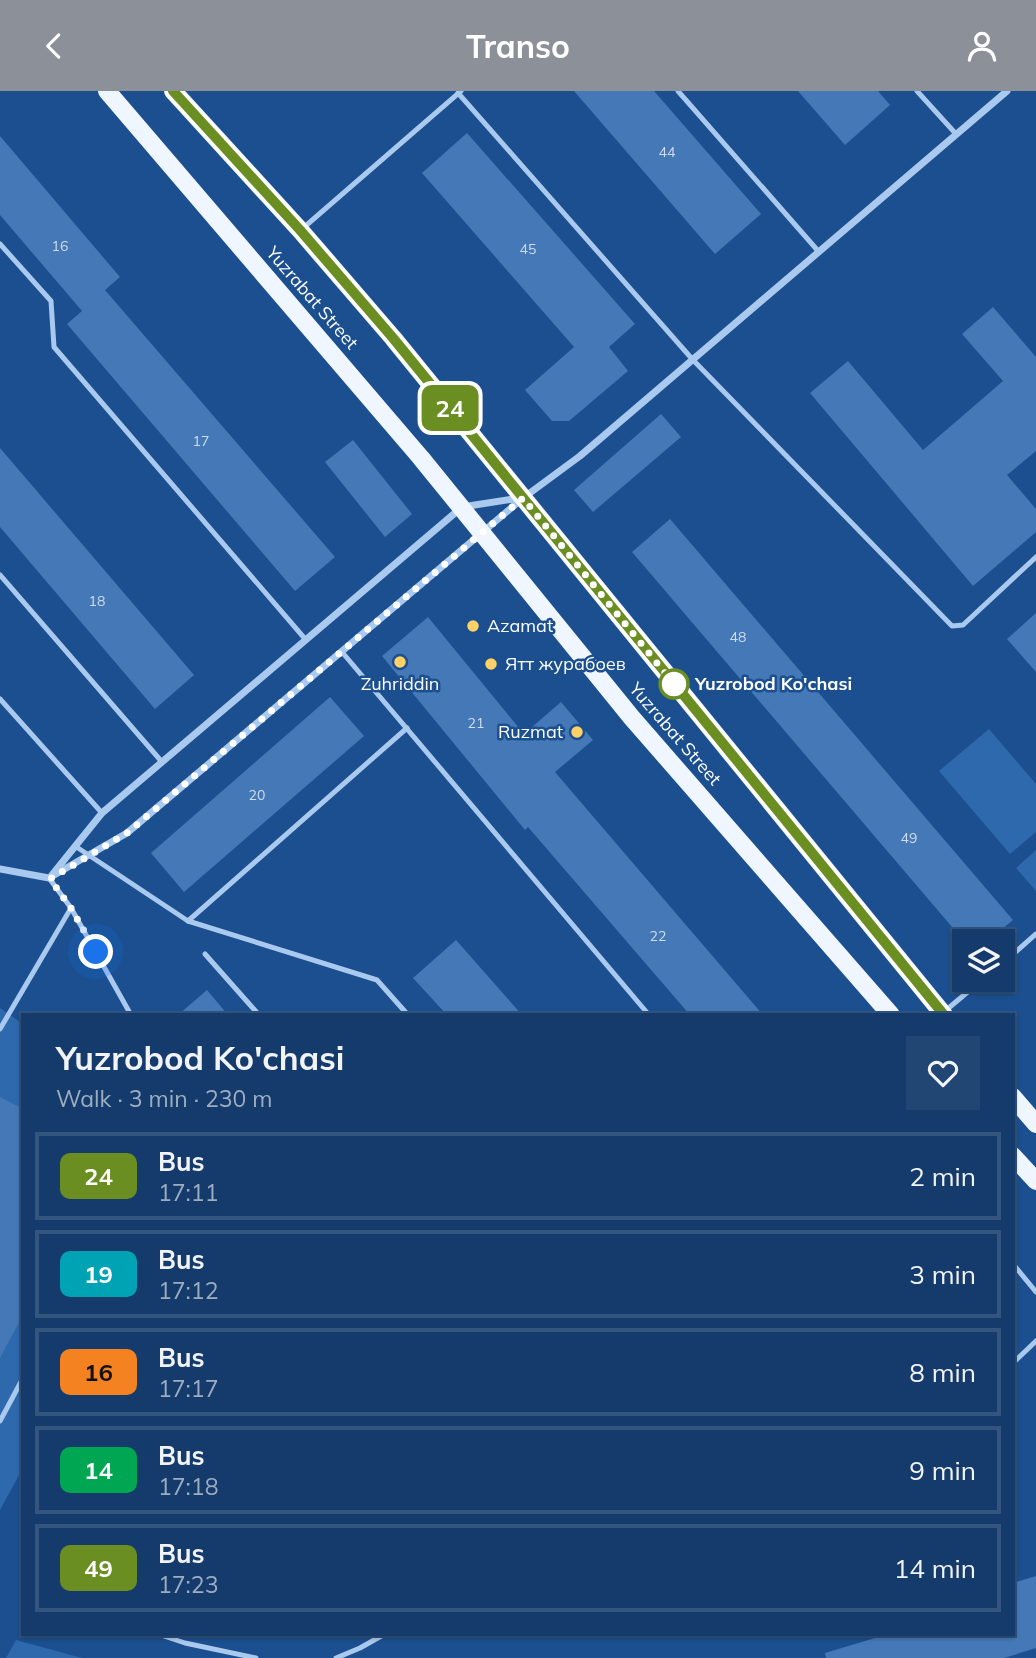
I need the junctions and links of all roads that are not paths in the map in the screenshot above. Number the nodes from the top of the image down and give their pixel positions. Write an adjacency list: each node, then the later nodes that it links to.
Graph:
1 (107, 91): 13 (main road, Yuzrabat Street)
2 (173, 91): 8 (main road, Yuzrabat Street)
3 (678, 91): 10 (lane)
4 (917, 91): 7 (lane)
5 (1007, 91): 7 (street)
6 (460, 92): 8 (lane); 11 (lane)
7 (956, 134): 10 (street)
8 (300, 230): 12 (main road, Yuzrabat Street)
9 (0, 244): 17 (lane)
10 (820, 252): 11 (street)
11 (693, 360): 12 (street); 15 (lane)
12 (523, 498): 13 (street); 14 (street); 38 (main road, Yuzrabat Street)
13 (462, 507): 14 (main road, Yuzrabat Street); 17 (street)
14 (483, 533): 18 (street); 37 (main road, Yuzrabat Street)
15 (1036, 557)
16 (0, 575): 21 (lane)
17 (306, 640): 21 (street)
18 (342, 652): 20 (lane); 24 (street)
19 (0, 699): 22 (lane)
20 (407, 729): 28 (lane); 36 (lane)
21 (162, 762): 22 (street)
22 (102, 813): 23 (street)
23 (75, 846): 24 (lane); 26 (street)
24 (89, 855): 26 (street); 28 (lane)
25 (0, 869): 26 (street)
26 (50, 879): 27 (lane)
27 (71, 908): 33 (lane); 40 (lane)
28 (188, 921): 35 (lane)
29 (1036, 934): 30 (lane)
30 (1015, 952)
31 (205, 954): 34 (lane)
32 (969, 992): 39 (lane)
33 (130, 1013)
34 (257, 1013)
35 (406, 1013)
36 (647, 1013)
37 (889, 1013)
38 (943, 1013)
39 (945, 1013)
40 (0, 1029)
41 (1015, 1099): 42 (main road)
42 (1036, 1124)
43 (1015, 1158): 44 (main road)
44 (1036, 1181)
45 (1015, 1266): 46 (lane)
46 (1036, 1292)
47 (1036, 1341): 48 (lane)
48 (1015, 1361)
49 (21, 1382): 50 (lane)
50 (0, 1421)
51 (164, 1636): 53 (lane)
52 (381, 1636): 54 (lane)
53 (256, 1658)
54 (336, 1658)

